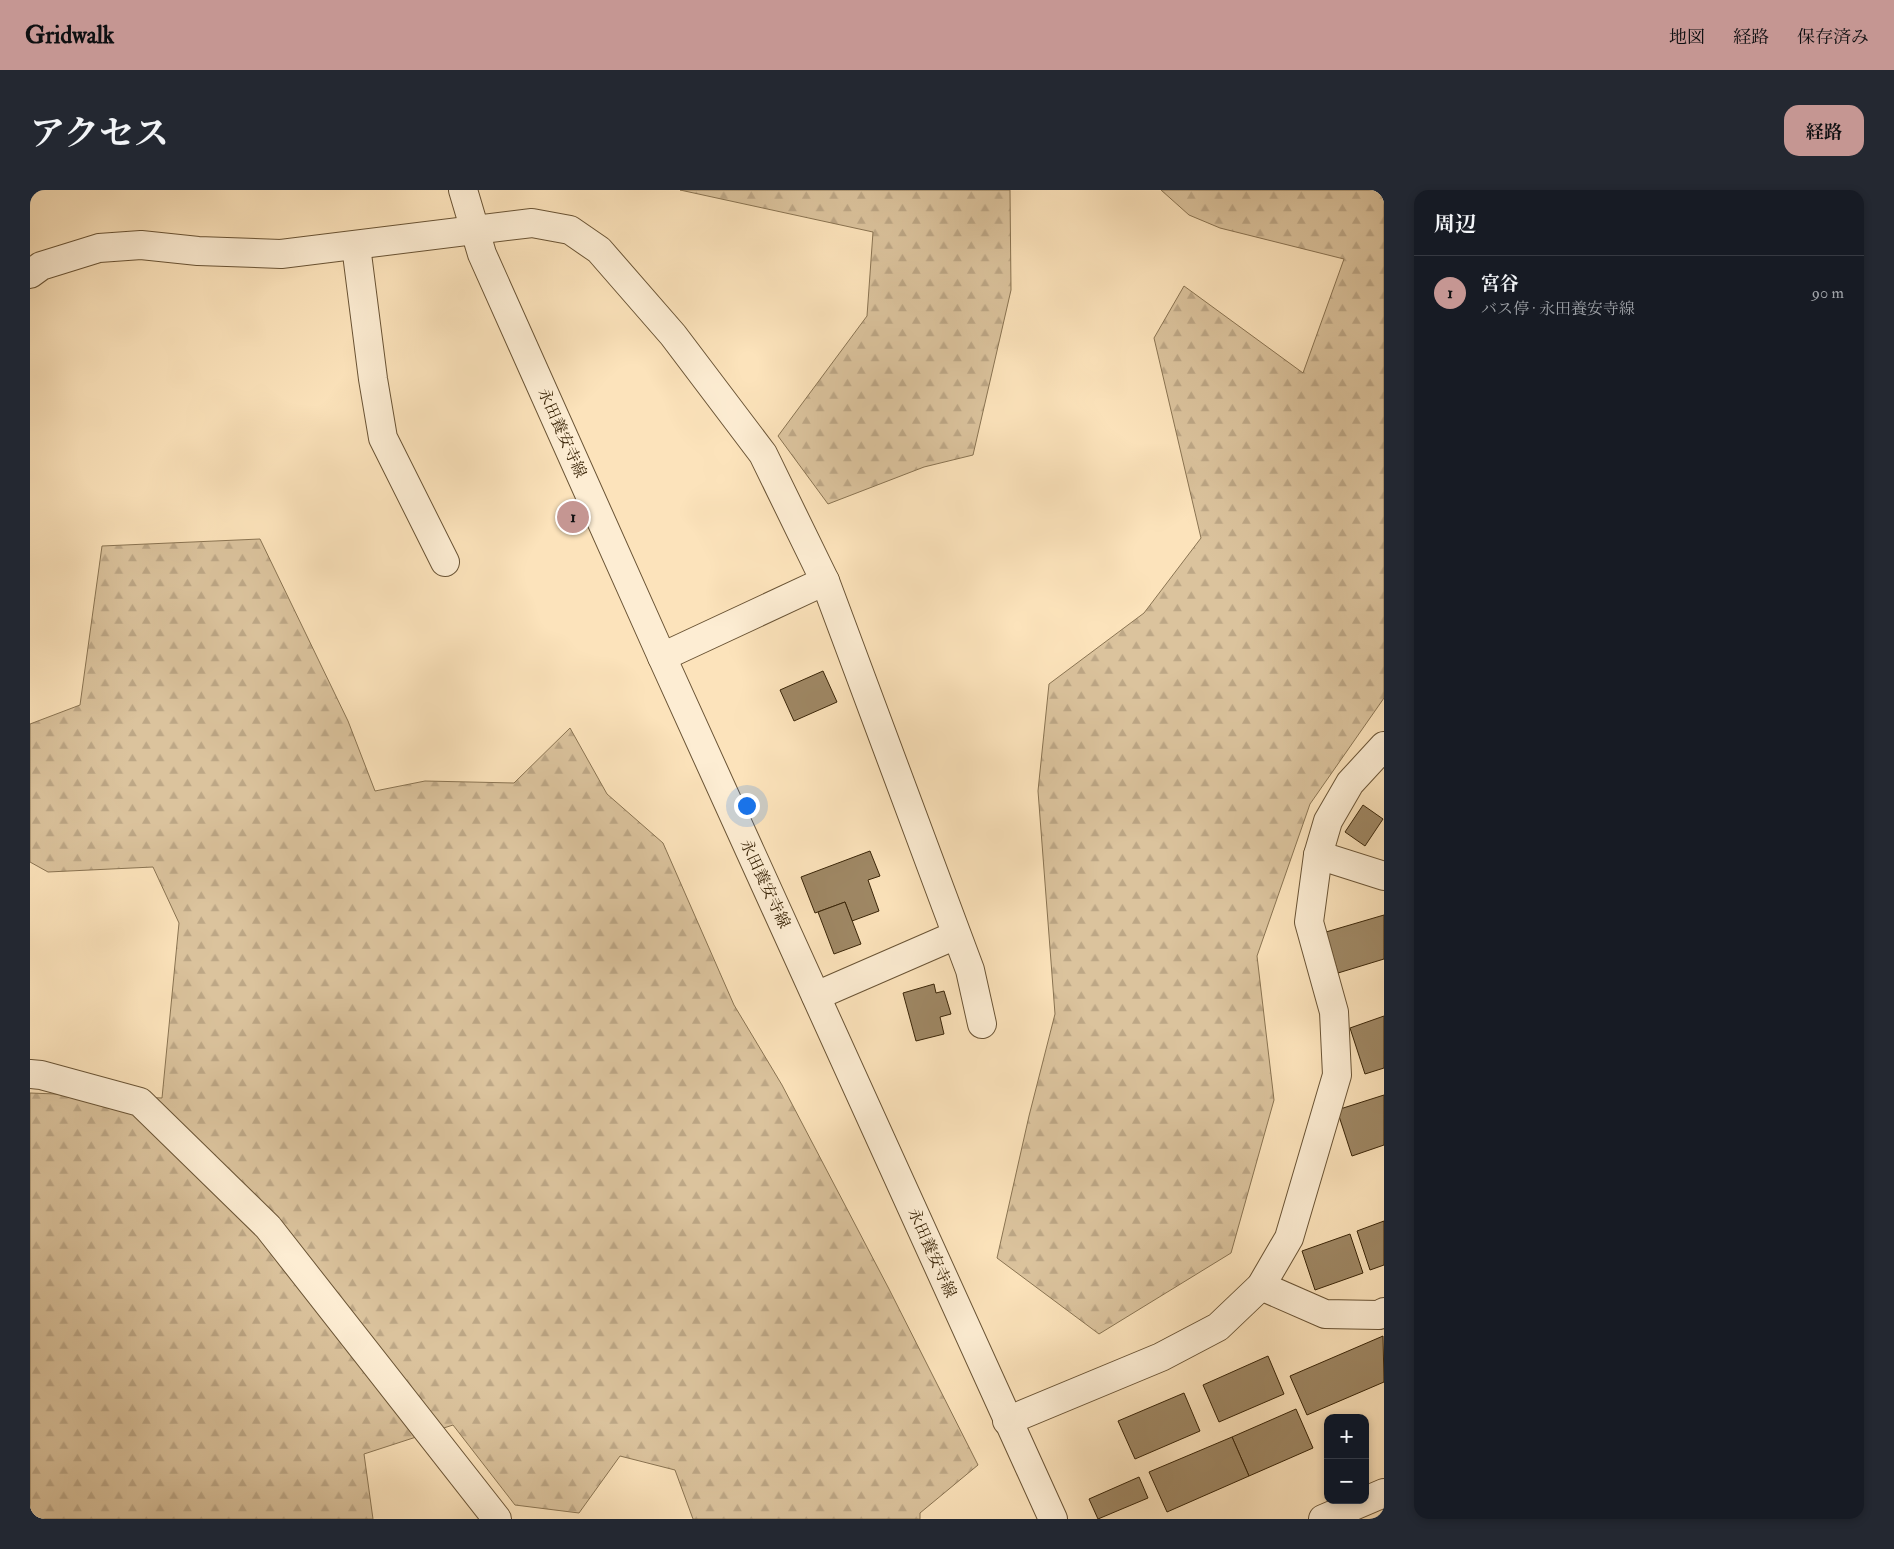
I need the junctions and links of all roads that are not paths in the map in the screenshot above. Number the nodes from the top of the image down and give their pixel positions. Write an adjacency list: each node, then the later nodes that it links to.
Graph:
1 (463, 190): 2 (street, 永田養安寺線)
2 (474, 232): 3 (street); 6 (street); 7 (street, 永田養安寺線)
3 (356, 246): 4 (street); 5 (street)
4 (30, 274)
5 (445, 562)
6 (825, 581): 7 (street); 11 (street)
7 (662, 657): 12 (street, 永田養安寺線)
8 (1384, 746): 9 (street)
9 (1318, 855): 10 (street); 15 (street)
10 (1384, 876)
11 (956, 935): 12 (street); 13 (street)
12 (816, 996): 17 (street, 永田養安寺線)
13 (982, 1024)
14 (30, 1074): 19 (street)
15 (1261, 1286): 16 (street); 17 (street)
16 (1384, 1312)
17 (1008, 1421): 20 (street, 永田養安寺線)
18 (1384, 1493): 21 (street)
19 (497, 1519)
20 (1053, 1519)
21 (1323, 1519)

